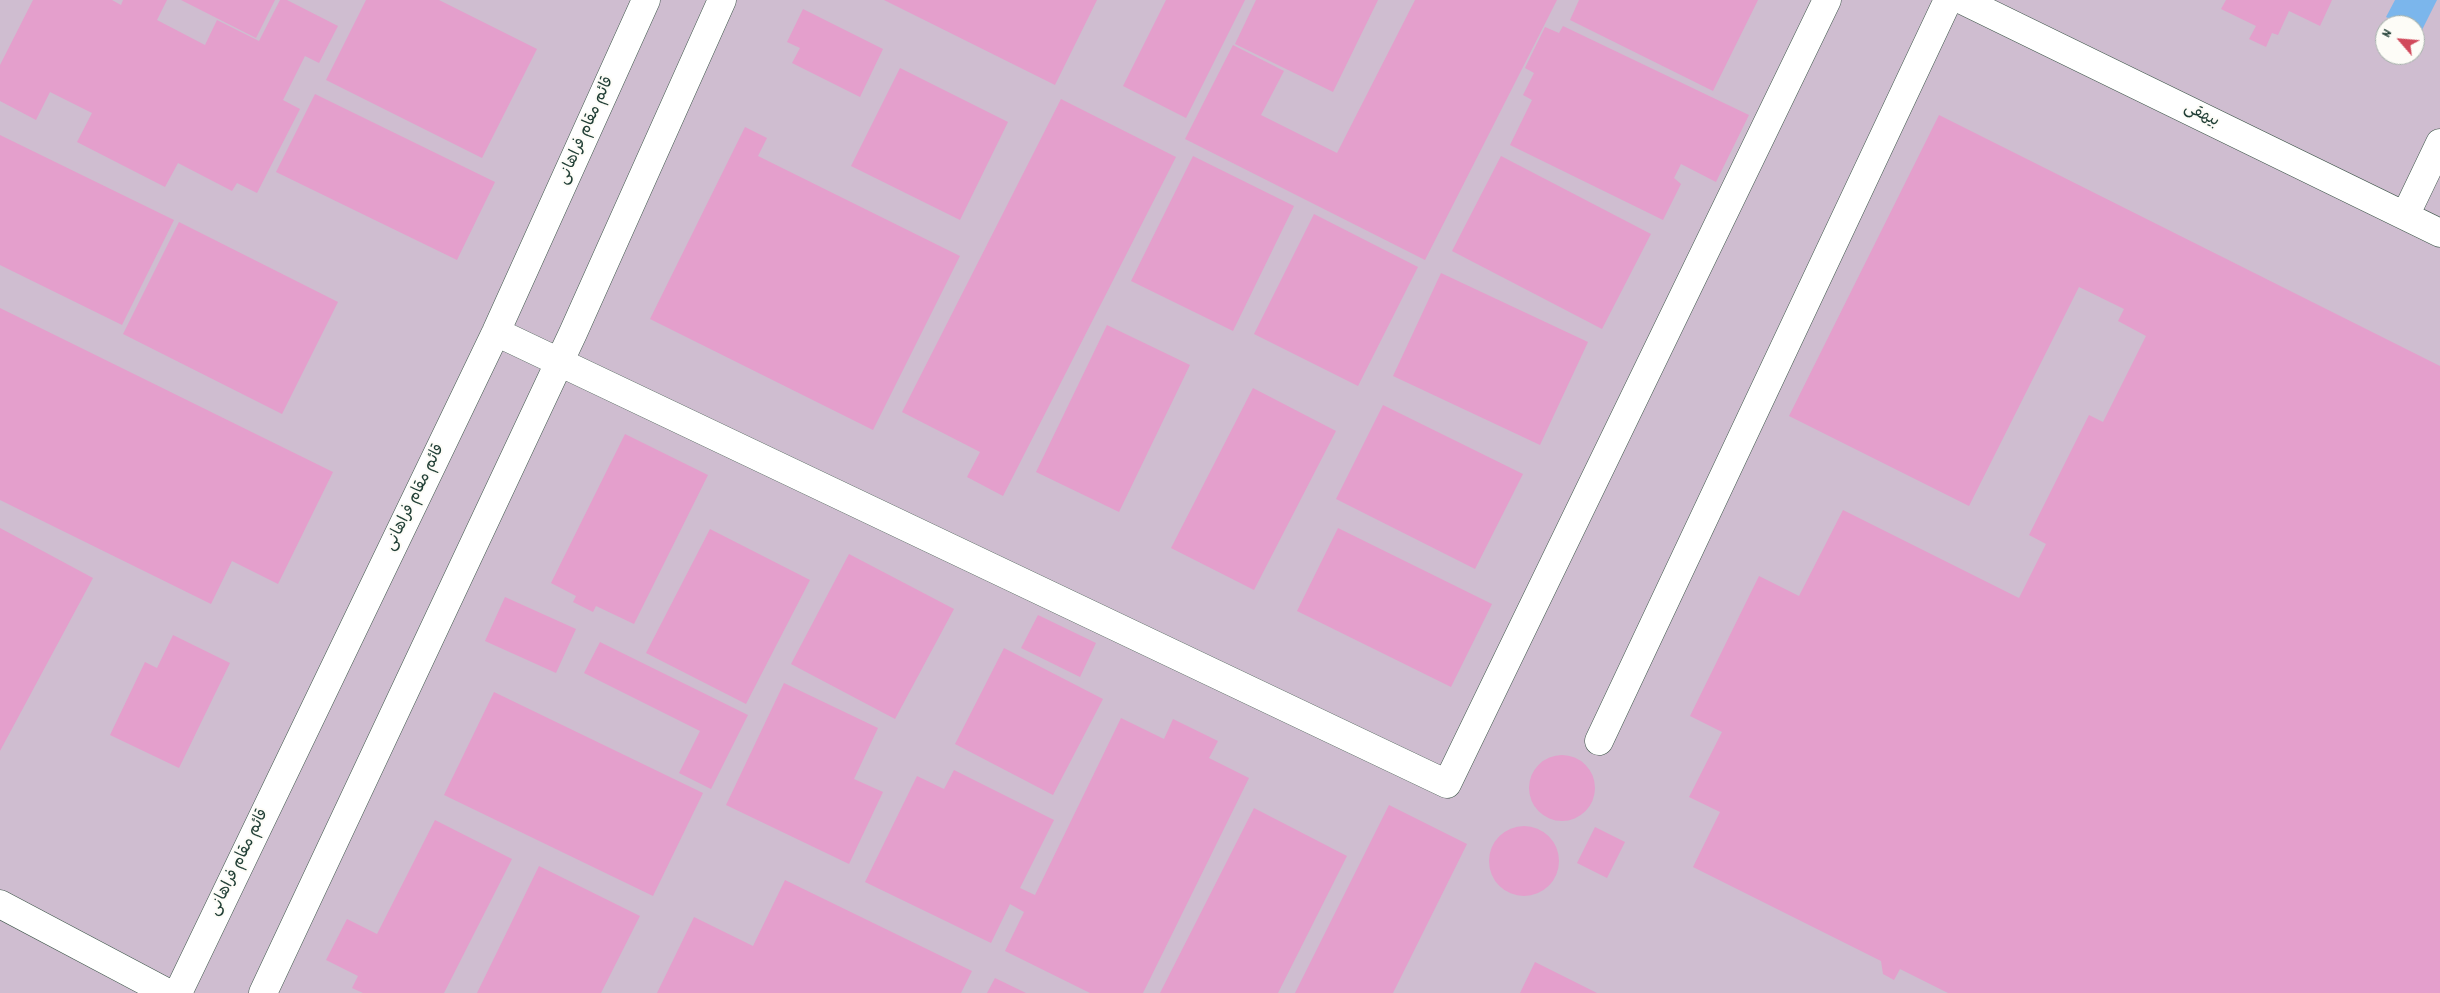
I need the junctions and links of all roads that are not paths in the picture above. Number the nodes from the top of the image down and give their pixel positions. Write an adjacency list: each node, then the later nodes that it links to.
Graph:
1 (646, 0): 9 (street, قائم مقام فراهانی)
2 (722, 0): 10 (street)
3 (1827, 0): 10 (street)
4 (1948, 0): 11 (street)
5 (1962, 0): 7 (street, بیهقی)
6 (2440, 143): 7 (street)
7 (2405, 216): 8 (street, بیهقی)
8 (2440, 233)
9 (496, 332): 10 (street); 14 (street, قائم مقام فراهانی)
10 (560, 362): 15 (street)
11 (1599, 741)
12 (0, 904): 13 (street)
13 (168, 993)
14 (178, 993)
15 (263, 993)

